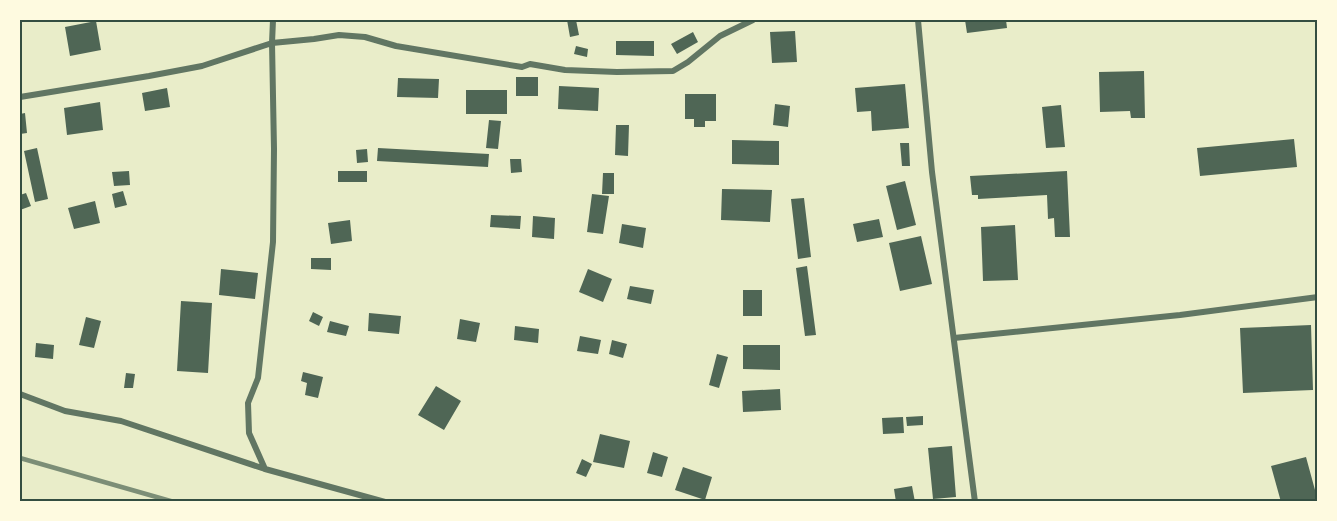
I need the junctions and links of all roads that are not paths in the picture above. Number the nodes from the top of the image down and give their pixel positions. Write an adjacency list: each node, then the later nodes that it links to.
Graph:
1 (273, 20): 4 (street)
2 (753, 20): 4 (street)
3 (918, 20): 7 (street)
4 (272, 43): 5 (street); 9 (street)
5 (20, 97)
6 (1317, 297): 7 (street)
7 (954, 338): 11 (street)
8 (20, 394): 9 (street)
9 (265, 469): 10 (street)
10 (385, 501)
11 (975, 501)

